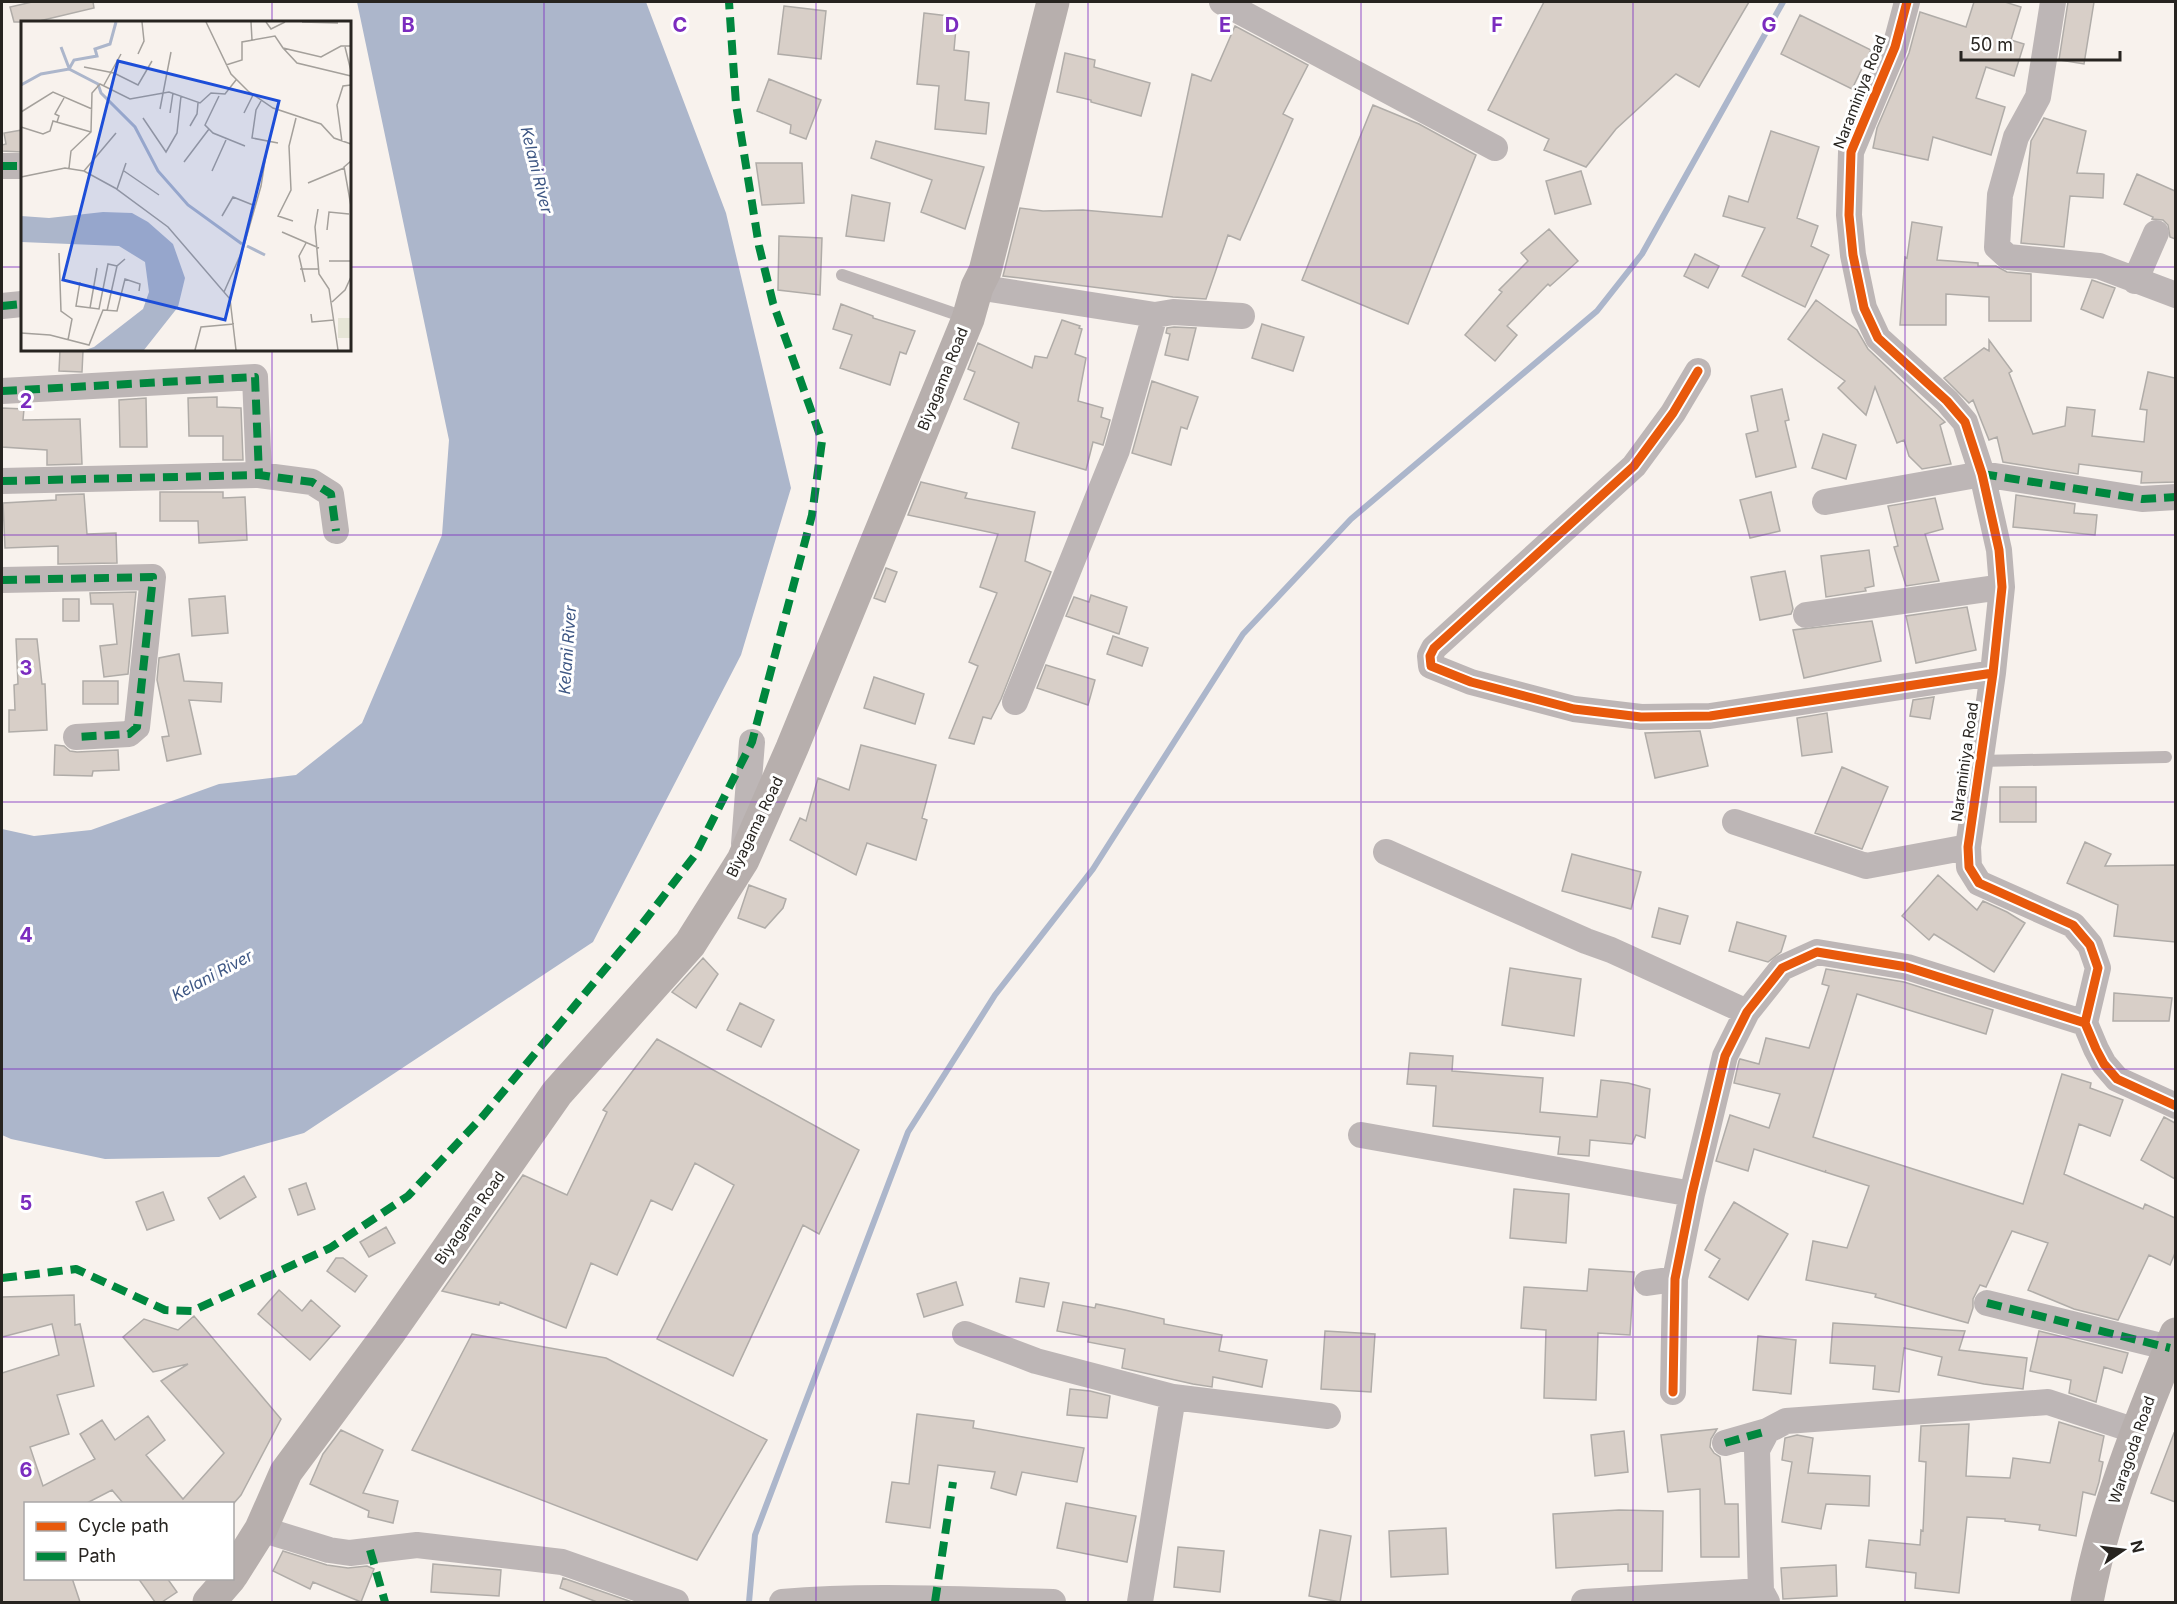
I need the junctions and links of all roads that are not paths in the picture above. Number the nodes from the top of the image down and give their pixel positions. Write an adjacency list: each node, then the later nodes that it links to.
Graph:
1 (1053, 2): 9 (main road, Biyagama Road)
2 (1222, 2): 5 (street)
3 (1907, 2): 18 (street, Naraminiya Road)
4 (2053, 2): 8 (street)
5 (1495, 148)
6 (2156, 233): 8 (street)
7 (843, 275): 15 (lane)
8 (2135, 281): 10 (street)
9 (977, 287): 13 (street); 15 (main road, Biyagama Road)
10 (2175, 296)
11 (21, 304): 12 (street)
12 (2, 306)
13 (1155, 315): 14 (street); 28 (street)
14 (1242, 316)
15 (968, 319): 36 (main road, Biyagama Road)
16 (1698, 371): 27 (street)
17 (2, 391): 19 (street)
18 (1982, 474): 21 (street); 22 (street); 25 (street, Naraminiya Road)
19 (259, 475): 20 (street); 23 (street)
20 (2, 481)
21 (2175, 498)
22 (1825, 502)
23 (336, 531)
24 (2, 580): 29 (street)
25 (2002, 587): 26 (street); 27 (street, Naraminiya Road)
26 (1806, 615)
27 (1993, 673): 32 (street, Naraminiya Road)
28 (1015, 702)
29 (76, 737)
30 (752, 742): 36 (street)
31 (2166, 757): 32 (lane)
32 (1980, 761): 34 (street, Naraminiya Road)
33 (1735, 822): 34 (street)
34 (1968, 847): 38 (street, Naraminiya Road)
35 (1386, 852): 37 (street)
36 (743, 860): 53 (main road, Biyagama Road)
37 (1747, 1012): 38 (street); 41 (street)
38 (2085, 1023): 39 (street)
39 (2175, 1106)
40 (1361, 1135): 41 (street)
41 (1692, 1194): 42 (street)
42 (1675, 1279): 43 (street); 47 (street)
43 (1647, 1284)
44 (1987, 1303): 46 (street)
45 (965, 1334): 48 (street)
46 (2173, 1341): 51 (main road, Waragoda Road)
47 (1673, 1392)
48 (1173, 1397): 49 (street); 61 (street)
49 (1328, 1416)
50 (1767, 1431): 51 (street); 52 (street); 56 (street)
51 (2136, 1431): 63 (main road, Waragoda Road)
52 (1725, 1443)
53 (261, 1529): 54 (main road, Biyagama Road); 58 (street)
54 (234, 1572)
55 (228, 1580): 57 (main road, Biyagama Road)
56 (1764, 1597): 62 (street)
57 (208, 1602)
58 (676, 1602)
59 (782, 1602): 60 (street)
60 (1053, 1602)
61 (1140, 1602)
62 (1584, 1602)
63 (2087, 1602)

